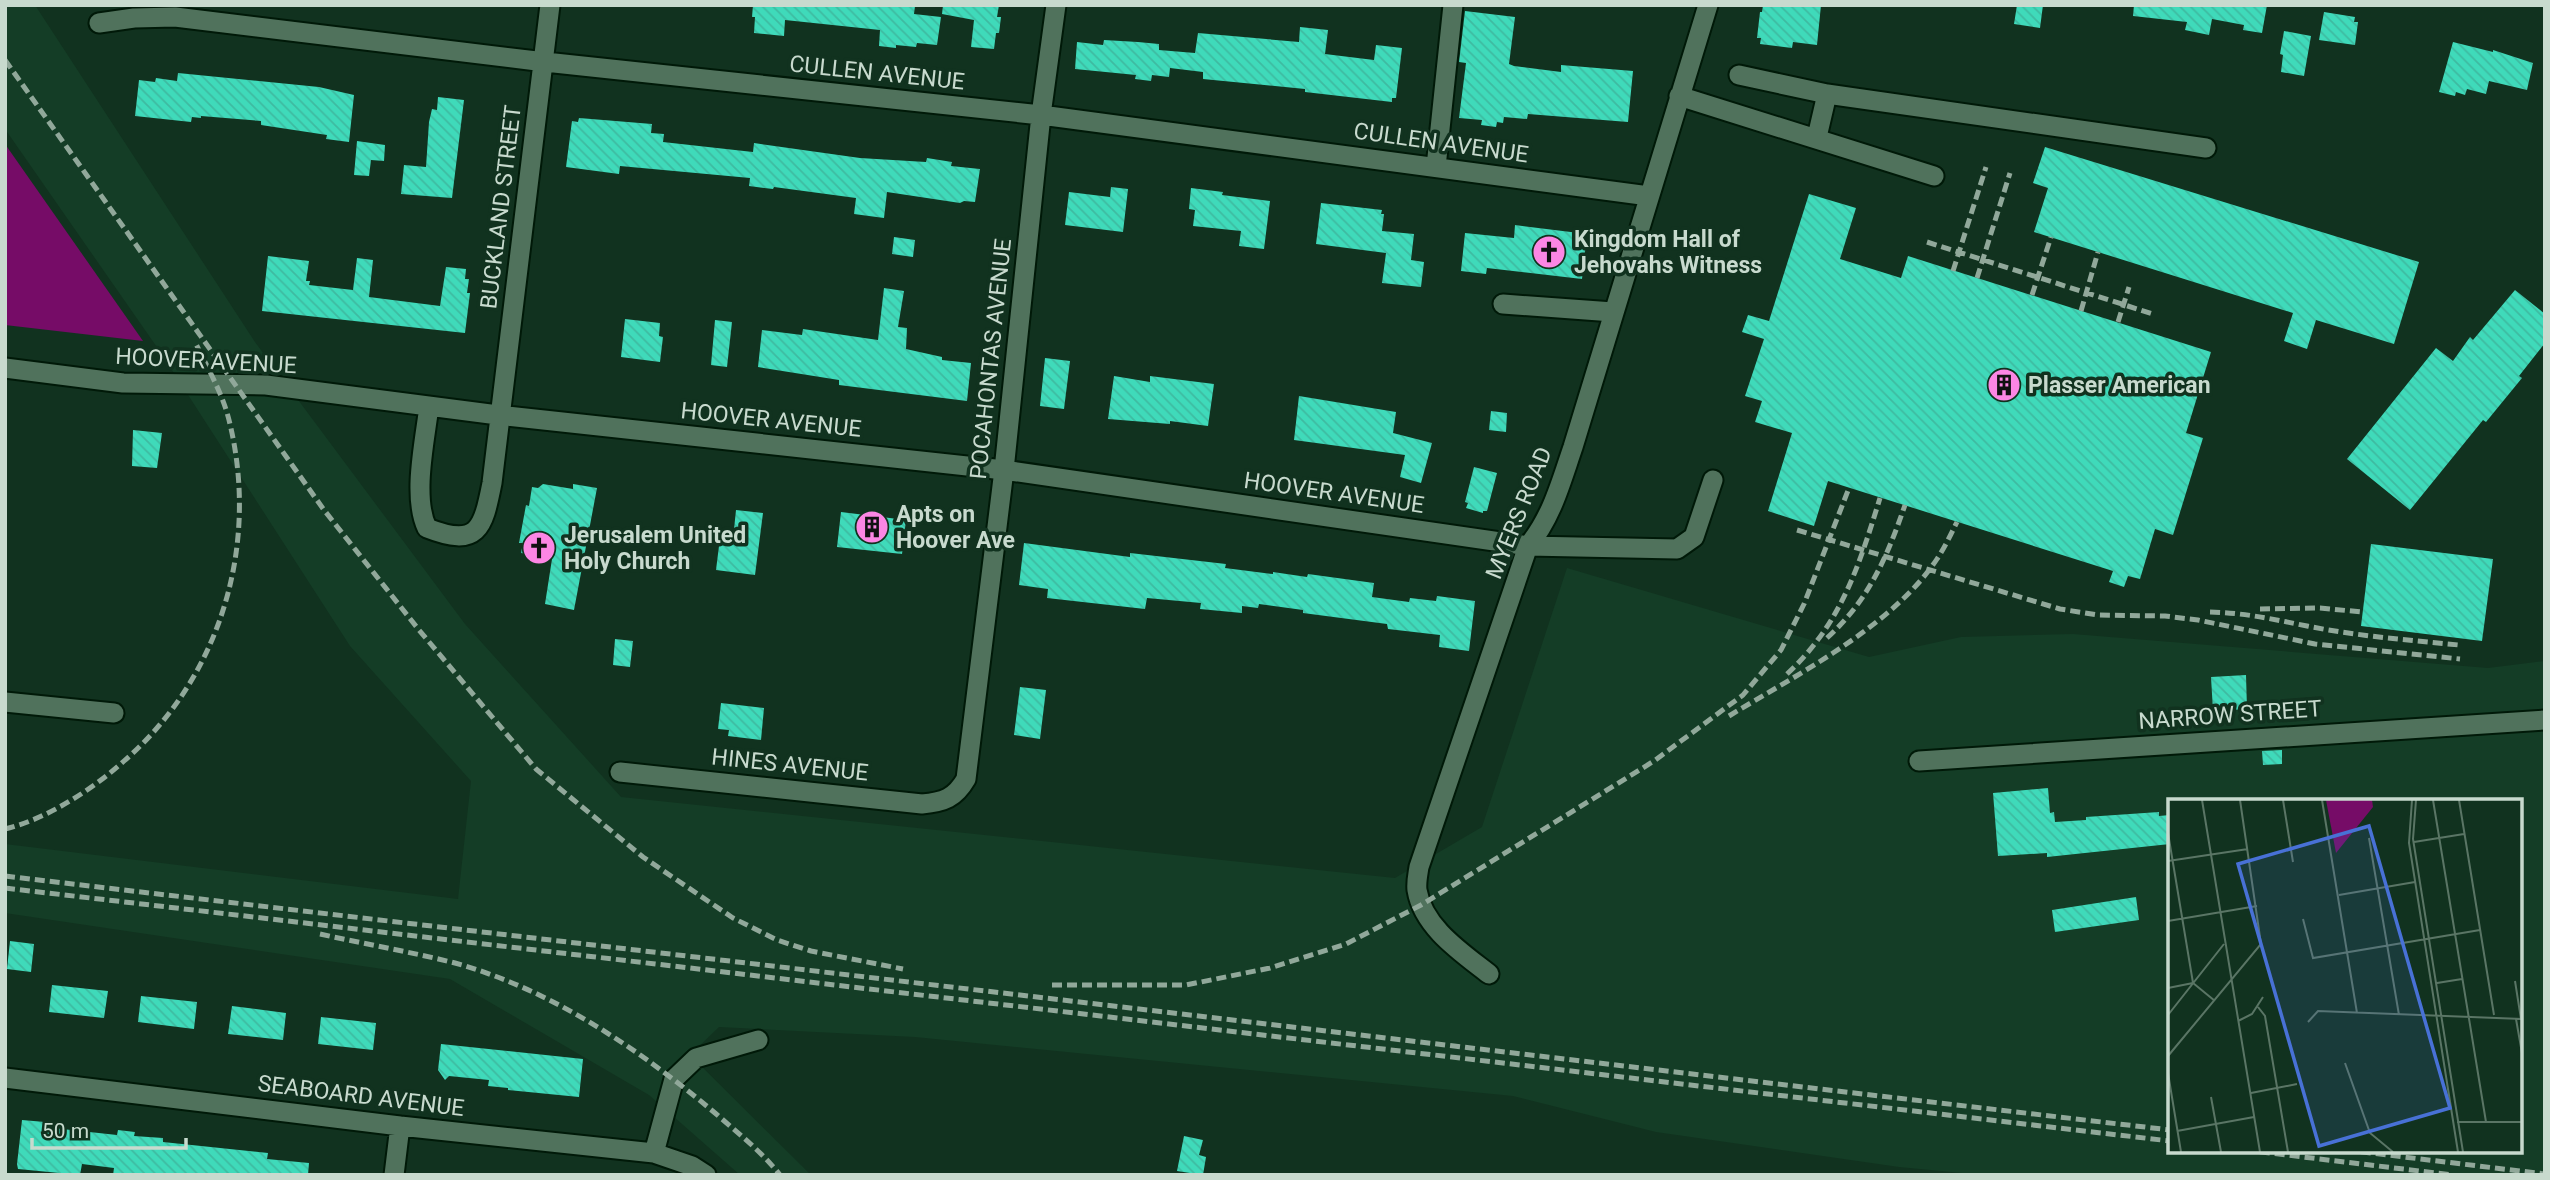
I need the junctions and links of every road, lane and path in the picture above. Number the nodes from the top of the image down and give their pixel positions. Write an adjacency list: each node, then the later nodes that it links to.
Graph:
1 (550, 5): 6 (street, BUCKLAND STREET)
2 (1056, 5): 10 (street, POCAHONTAS AVENUE)
3 (1453, 5): 13 (street)
4 (1708, 5): 9 (street, MYERS ROAD)
5 (99, 23): 6 (street, CULLEN AVENUE)
6 (545, 62): 10 (street, CULLEN AVENUE); 20 (street, BUCKLAND STREET)
7 (1739, 75): 8 (street)
8 (1827, 94): 11 (street); 12 (street)
9 (1679, 96): 11 (street); 15 (street, MYERS ROAD)
10 (1041, 115): 13 (street, CULLEN AVENUE); 21 (street, POCAHONTAS AVENUE)
11 (1817, 137): 14 (street)
12 (2206, 148)
13 (1436, 167): 15 (street, CULLEN AVENUE)
14 (1934, 176)
15 (1649, 196): 17 (street, MYERS ROAD)
16 (1503, 304): 17 (street)
17 (1613, 312): 23 (street, MYERS ROAD)
18 (5, 368): 19 (street, HOOVER AVENUE)
19 (429, 406): 20 (street, HOOVER AVENUE); 20 (street, BUCKLAND STREET)
20 (498, 415): 21 (street, HOOVER AVENUE)
21 (1004, 470): 23 (street, HOOVER AVENUE); 29 (street, POCAHONTAS AVENUE)
22 (1713, 480): 23 (street, HOOVER AVENUE)
23 (1528, 545): 30 (street, MYERS ROAD)
24 (5, 702): 25 (street)
25 (114, 713)
26 (2545, 720): 27 (street, NARROW STREET)
27 (1919, 761)
28 (620, 772): 29 (street, HINES AVENUE)
29 (953, 797)
30 (1489, 974)
31 (758, 1040): 34 (street)
32 (5, 1078): 33 (street, SEABOARD AVENUE)
33 (400, 1126): 34 (street, SEABOARD AVENUE); 35 (street)
34 (654, 1153): 36 (street, SEABOARD AVENUE)
35 (394, 1175)
36 (706, 1175)

